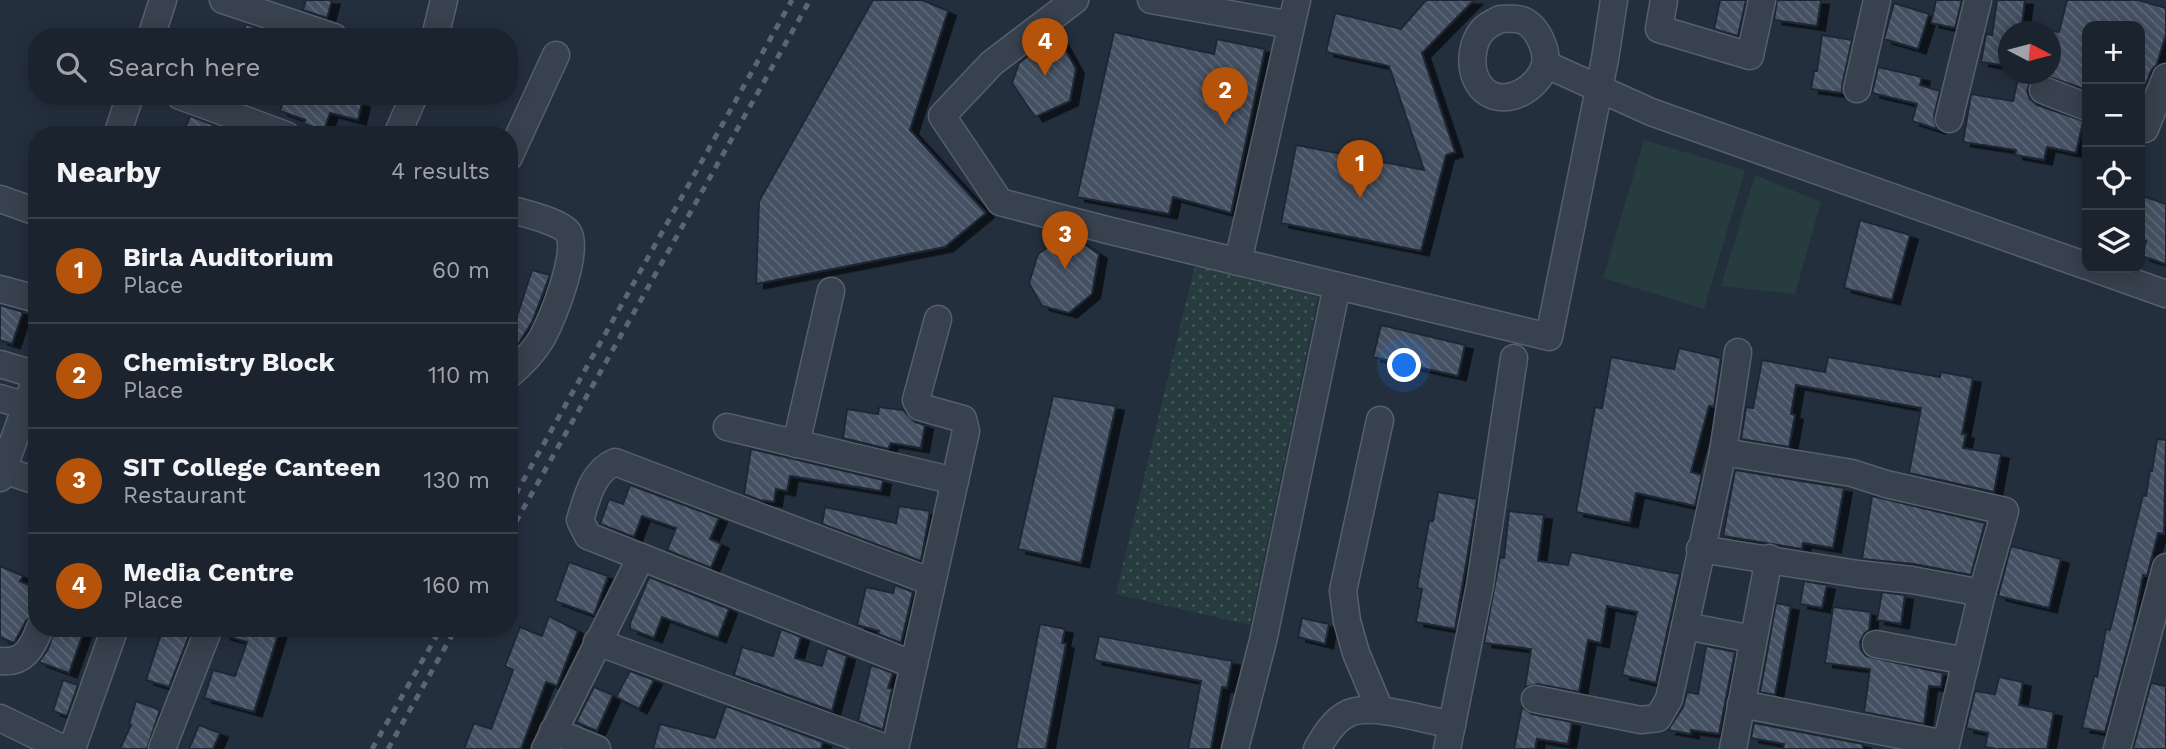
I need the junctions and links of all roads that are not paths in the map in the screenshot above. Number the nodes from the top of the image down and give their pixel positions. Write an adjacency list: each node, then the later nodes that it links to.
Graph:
1 (163, 0): 12 (street)
2 (223, 0): 13 (street)
3 (444, 0): 14 (street)
4 (1075, 0): 34 (street)
5 (1151, 0): 11 (street)
6 (1614, 0): 18 (street)
7 (1664, 0): 8 (street)
8 (1762, 0)
9 (1877, 0): 19 (street)
10 (1978, 0): 25 (street)
11 (1294, 13): 34 (street)
12 (153, 28)
13 (307, 28)
14 (437, 28)
15 (556, 55): 30 (street)
16 (1545, 64): 18 (street)
17 (2166, 77): 29 (street)
18 (1599, 88): 35 (street); 37 (street)
19 (1857, 89)
20 (2043, 90): 24 (street)
21 (127, 105): 26 (street)
22 (204, 105): 27 (street)
23 (410, 105): 28 (street)
24 (2082, 105)
25 (1949, 119)
26 (120, 126)
27 (262, 126)
28 (401, 126)
29 (2150, 131)
30 (518, 137)
31 (0, 199): 32 (street)
32 (28, 209)
33 (518, 212): 46 (street)
34 (1238, 262): 37 (street)
35 (2082, 264)
36 (2108, 273): 40 (street)
37 (1337, 286): 89 (street)
38 (0, 289): 41 (street)
39 (831, 291): 53 (street)
40 (2166, 293)
41 (28, 297)
42 (939, 319): 57 (street)
43 (1738, 352): 54 (street)
44 (1514, 358): 79 (street)
45 (0, 364): 47 (street)
46 (518, 366)
47 (28, 373)
48 (0, 398): 50 (street)
49 (28, 401): 50 (street)
50 (26, 406): 55 (street)
51 (1380, 420): 76 (street)
52 (727, 427): 53 (street)
53 (796, 444): 57 (street)
54 (1723, 452): 58 (street); 63 (street)
55 (1, 472): 56 (street)
56 (28, 479)
57 (955, 481): 62 (street)
58 (1700, 549): 60 (street); 64 (street)
59 (641, 557): 62 (street); 69 (street); 73 (street)
60 (1769, 558): 63 (street); 68 (street)
61 (2166, 567): 92 (street)
62 (932, 582): 73 (street)
63 (1982, 593): 72 (street)
64 (1685, 626): 68 (street); 74 (street)
65 (36, 637): 71 (street)
66 (112, 637): 84 (street)
67 (206, 637): 85 (street)
68 (1753, 639): 75 (street)
69 (597, 642): 80 (street); 87 (street)
70 (1877, 644): 72 (street)
71 (0, 660)
72 (1966, 661): 81 (street)
73 (914, 666): 88 (street)
74 (1535, 699)
75 (1741, 704): 81 (street); 91 (street)
76 (1380, 710): 79 (street); 90 (street)
77 (0, 718): 83 (street)
78 (0, 734): 82 (street)
79 (1449, 737)
80 (549, 740): 86 (street)
81 (1945, 747)
82 (28, 749)
83 (64, 749)
84 (72, 749)
85 (162, 749)
86 (597, 749)
87 (889, 749)
88 (895, 749)
89 (1235, 749)
90 (1317, 749)
91 (1733, 749)
92 (2117, 749)

